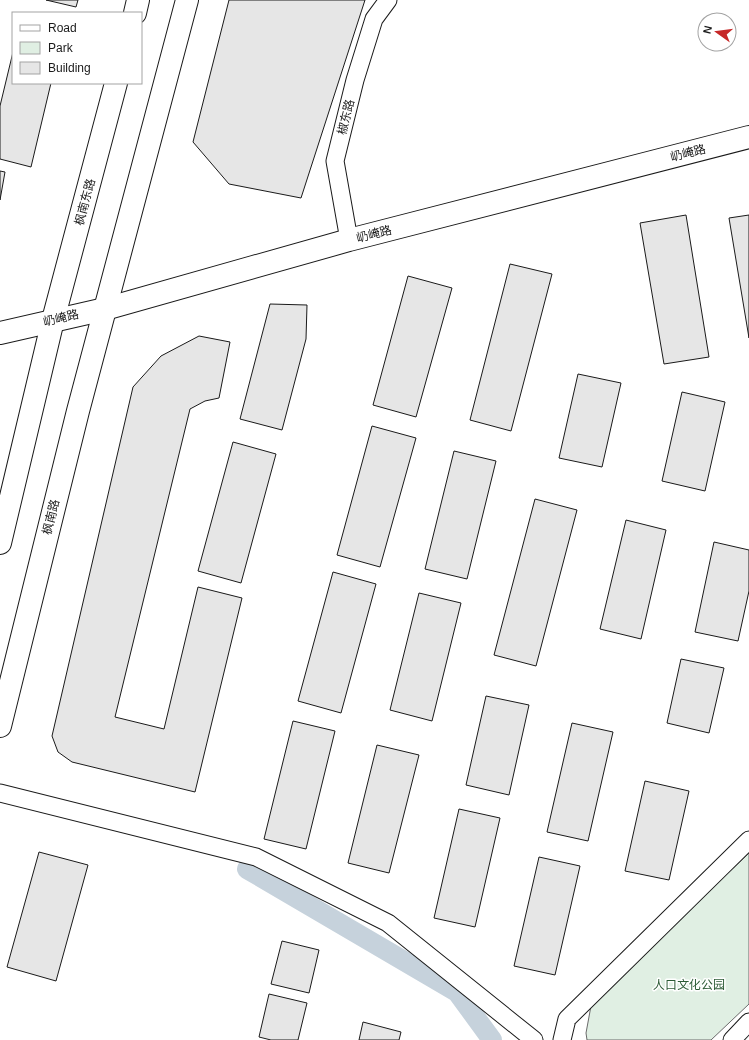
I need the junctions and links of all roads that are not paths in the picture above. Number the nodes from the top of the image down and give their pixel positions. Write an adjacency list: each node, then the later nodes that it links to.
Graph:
1 (138, 0): 4 (main road)
2 (186, 0): 8 (main road, 枫南路)
3 (388, 0): 7 (street, 椒东路)
4 (135, 12)
5 (116, 84): 9 (main road, 枫南东路)
6 (749, 137): 7 (main road, 屷崦路)
7 (349, 240): 8 (main road, 屷崦路)
8 (105, 309): 9 (main road, 屷崦路); 12 (main road, 枫南路)
9 (53, 320): 10 (main road, 屷崦路); 11 (main road)
10 (0, 333)
11 (0, 543)
12 (0, 726)
13 (0, 793): 16 (street)
14 (749, 840): 17 (street)
15 (749, 1022): 18 (street)
16 (534, 1040)
17 (562, 1040)
18 (732, 1040)

